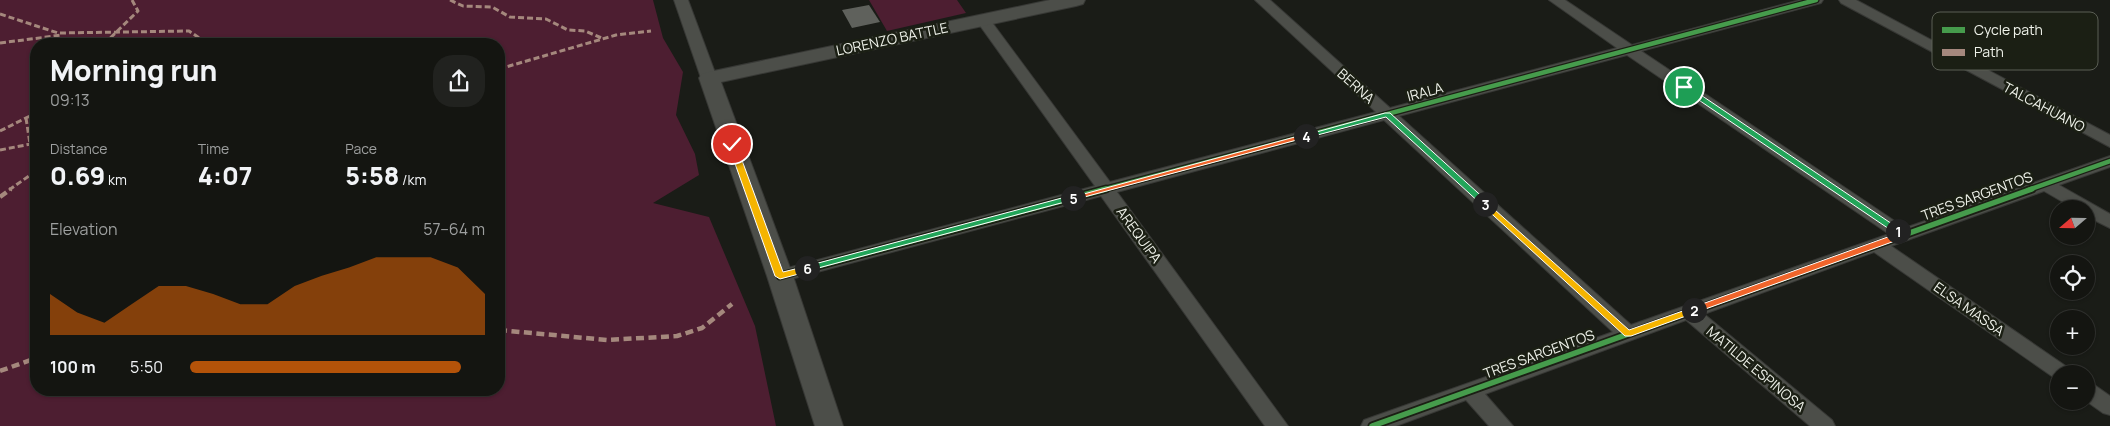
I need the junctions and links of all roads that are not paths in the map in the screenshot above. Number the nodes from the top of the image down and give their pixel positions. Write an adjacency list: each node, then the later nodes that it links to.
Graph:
1 (681, 0): 11 (street)
2 (1076, 0): 7 (street, LORENZO BATTLE)
3 (1262, 0): 12 (street, BERNA)
4 (1556, 0): 9 (street)
5 (1816, 0): 9 (street, IRALA)
6 (1846, 0): 8 (street, TALCAHUANO)
7 (983, 20): 11 (street, LORENZO BATTLE); 16 (street, AREQUIPA)
8 (1932, 46)
9 (1629, 50): 12 (street, IRALA); 18 (street)
10 (1976, 70): 13 (street, TALCAHUANO)
11 (708, 78): 20 (street)
12 (1387, 114): 16 (street, IRALA); 22 (street, BERNA)
13 (2110, 142)
14 (2110, 161): 15 (street, TRES SARGENTOS)
15 (2045, 184): 17 (street); 18 (street, TRES SARGENTOS)
16 (1106, 189): 20 (street, IRALA); 28 (street, AREQUIPA)
17 (2110, 222)
18 (1903, 235): 19 (street, TRES SARGENTOS)
19 (1876, 245): 21 (street, TRES SARGENTOS); 23 (street, ELSA MASSA)
20 (780, 276): 27 (street)
21 (1689, 312): 22 (street, TRES SARGENTOS); 31 (street, MATILDE ESPINOSA)
22 (1628, 334): 24 (street, TRES SARGENTOS)
23 (2050, 365)
24 (1470, 391): 29 (street, TRES SARGENTOS); 30 (street)
25 (2095, 396): 26 (street)
26 (2110, 406)
27 (829, 426)
28 (1277, 426)
29 (1372, 426)
30 (1502, 426)
31 (1824, 426)

